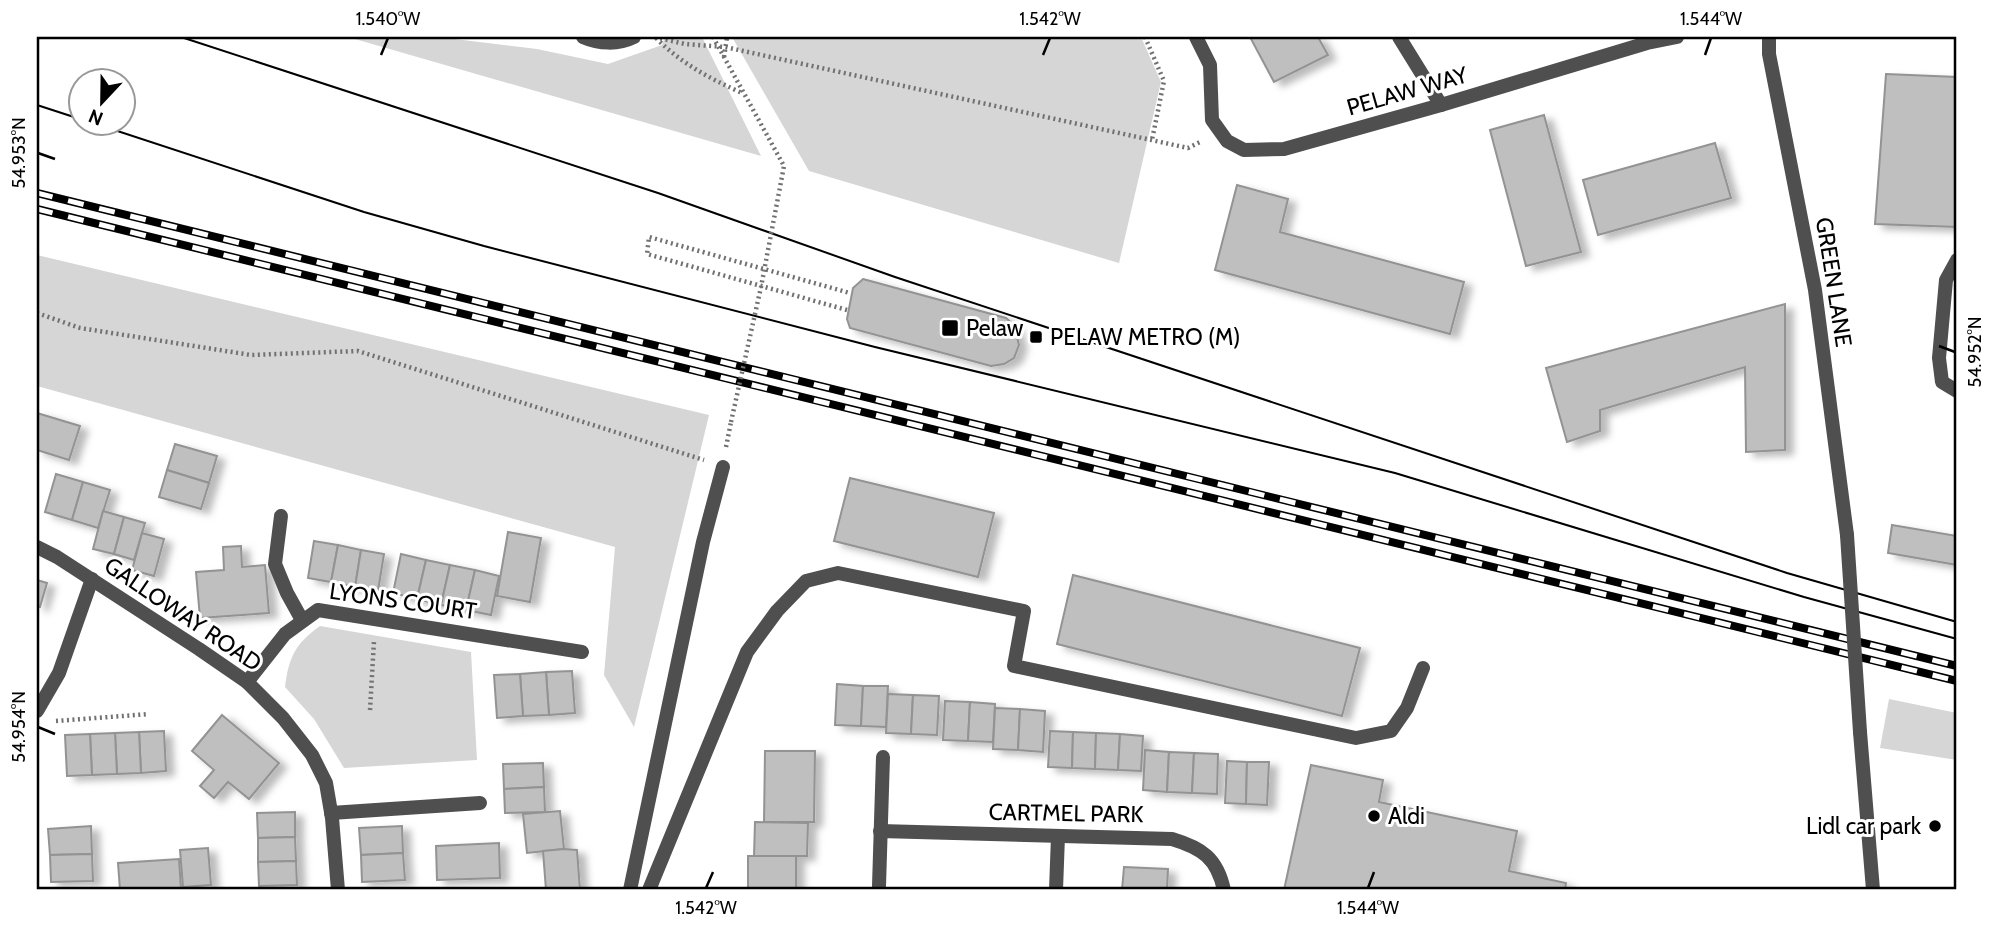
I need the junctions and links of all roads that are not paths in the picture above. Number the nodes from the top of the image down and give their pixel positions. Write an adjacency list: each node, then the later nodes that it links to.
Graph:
1 (583, 37): 2 (street)
2 (634, 37)
3 (1196, 37): 7 (street, PELAW WAY)
4 (1399, 37): 7 (street)
5 (1677, 37): 7 (street, PELAW WAY)
6 (1769, 37): 30 (street, GREEN LANE, bridge)
7 (1441, 105)
8 (1957, 260): 9 (street)
9 (1957, 391)
10 (723, 467): 26 (street)
11 (281, 516): 14 (street)
12 (37, 547): 13 (street, GALLOWAY ROAD)
13 (92, 579): 17 (street, GALLOWAY ROAD); 18 (street)
14 (302, 620): 15 (street, LYONS COURT); 17 (street, LYONS COURT)
15 (582, 652)
16 (1423, 668): 27 (street)
17 (247, 682): 21 (street, GALLOWAY ROAD)
18 (37, 711)
19 (883, 757): 22 (street)
20 (480, 803): 21 (street)
21 (331, 814): 25 (street, GALLOWAY ROAD)
22 (880, 831): 23 (street, CARTMEL PARK); 24 (street)
23 (1058, 836): 28 (street); 29 (street, CARTMEL PARK)
24 (879, 886)
25 (338, 890)
26 (630, 890)
27 (649, 890)
28 (1055, 890)
29 (1224, 890)
30 (1873, 890)

